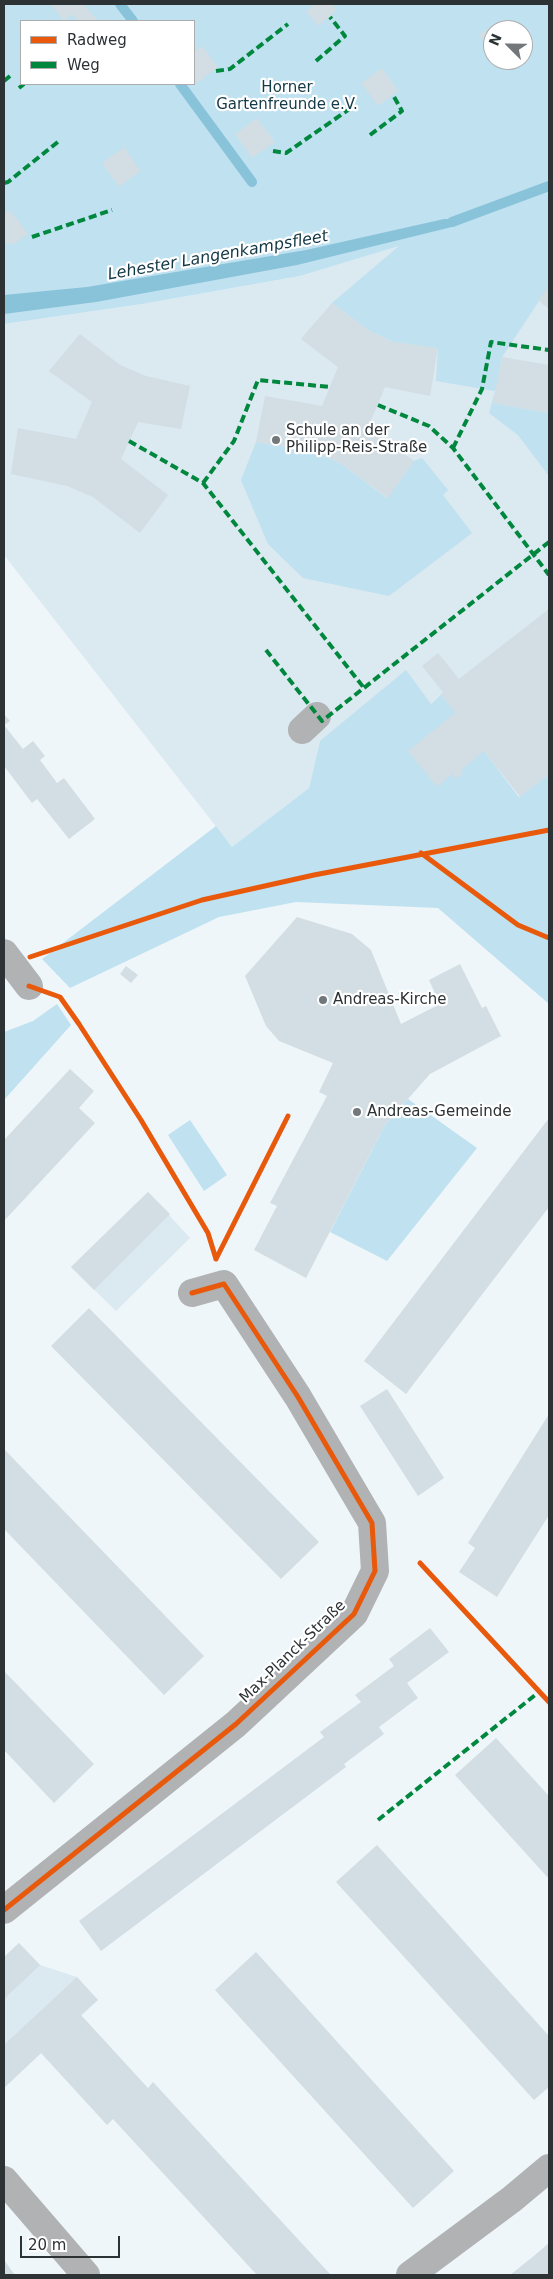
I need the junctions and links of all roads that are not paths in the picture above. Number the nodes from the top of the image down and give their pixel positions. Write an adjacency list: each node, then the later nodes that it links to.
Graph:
1 (4, 953): 2 (street)
2 (29, 986)
3 (192, 1293): 4 (street, Max-Planck-Straße)
4 (4, 1910)
5 (549, 2168): 8 (street)
6 (4, 2180): 7 (street)
7 (86, 2275)
8 (410, 2275)

